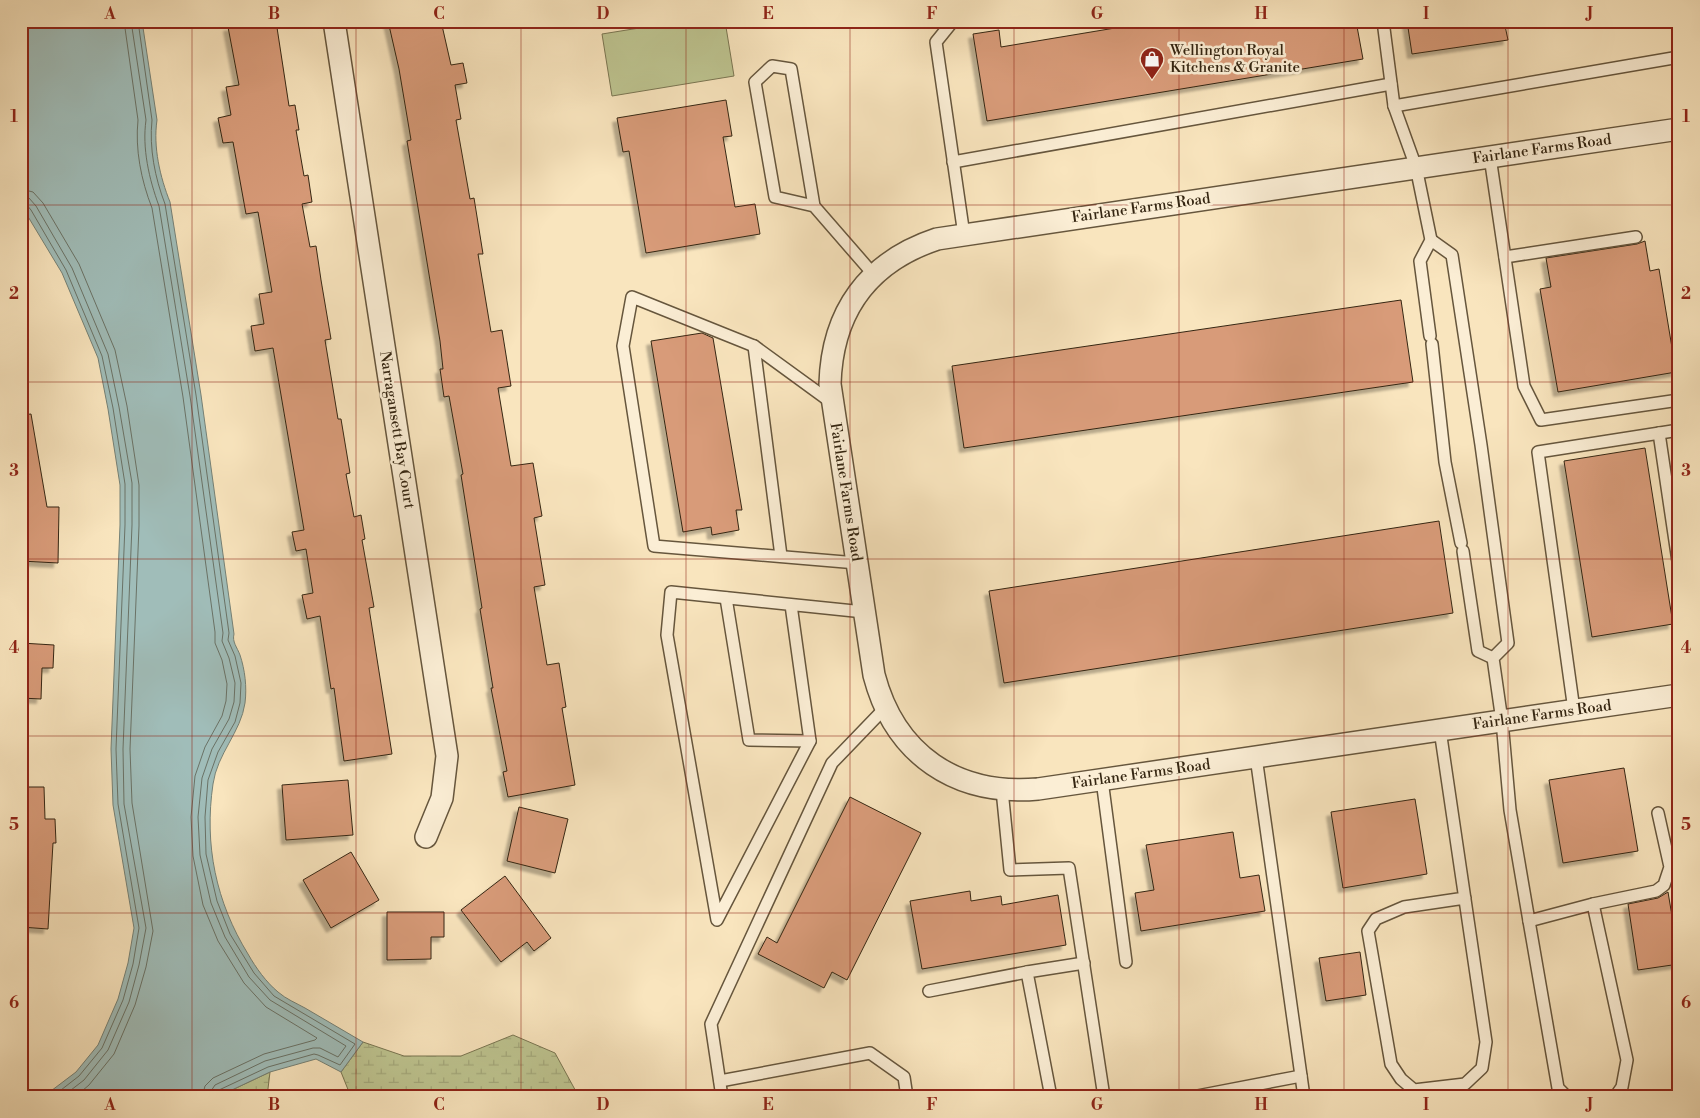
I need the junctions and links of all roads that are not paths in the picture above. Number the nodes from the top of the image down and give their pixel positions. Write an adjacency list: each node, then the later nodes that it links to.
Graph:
1 (334, 21): 39 (street, Narragansett Bay Court)
2 (953, 21): 9 (lane)
3 (1383, 21): 5 (lane)
4 (1679, 57): 6 (lane)
5 (1391, 84): 6 (lane); 9 (lane)
6 (1394, 106): 10 (lane)
7 (1679, 129): 8 (street, Fairlane Farms Road)
8 (1490, 156): 10 (street, Fairlane Farms Road); 15 (lane)
9 (953, 162): 12 (lane)
10 (1416, 167): 12 (street, Fairlane Farms Road); 14 (lane)
11 (814, 206): 11 (lane); 16 (lane)
12 (964, 235): 16 (street, Fairlane Farms Road)
13 (1636, 237): 15 (lane)
14 (1431, 240): 28 (lane); 28 (lane)
15 (1505, 258): 18 (lane)
16 (874, 275): 19 (street, Fairlane Farms Road)
17 (754, 346): 19 (lane); 22 (lane); 22 (lane)
18 (1679, 400)
19 (831, 402): 23 (street, Fairlane Farms Road)
20 (1679, 430): 21 (lane)
21 (1658, 433): 24 (lane); 31 (lane)
22 (781, 556): 23 (lane)
23 (857, 563): 27 (street, Fairlane Farms Road)
24 (1679, 568)
25 (726, 598): 26 (lane); 34 (lane); 34 (lane)
26 (791, 604): 27 (lane); 34 (lane)
27 (864, 612): 30 (street, Fairlane Farms Road)
28 (1493, 658): 32 (lane)
29 (1679, 695): 31 (street, Fairlane Farms Road)
30 (885, 708): 37 (street, Fairlane Farms Road); 48 (lane)
31 (1574, 710): 32 (street, Fairlane Farms Road)
32 (1502, 721): 33 (street, Fairlane Farms Road); 42 (lane)
33 (1440, 730): 35 (street, Fairlane Farms Road); 40 (lane)
34 (810, 741)
35 (1256, 757): 36 (street, Fairlane Farms Road); 47 (lane)
36 (1102, 780): 37 (street, Fairlane Farms Road); 44 (lane)
37 (1002, 790): 43 (lane)
38 (1658, 813): 41 (lane)
39 (426, 837)
40 (1465, 898): 40 (lane)
41 (1593, 904): 42 (lane); 56 (lane)
42 (1528, 920): 55 (lane)
43 (1084, 962): 45 (lane); 52 (lane)
44 (1126, 962)
45 (1028, 972): 46 (lane); 51 (lane)
46 (929, 991)
47 (1301, 1076): 53 (lane); 54 (lane)
48 (720, 1081): 49 (lane); 50 (lane)
49 (722, 1097)
50 (907, 1097)
51 (1051, 1097)
52 (1104, 1097)
53 (1192, 1097)
54 (1304, 1097)
55 (1567, 1097)
56 (1615, 1097)

